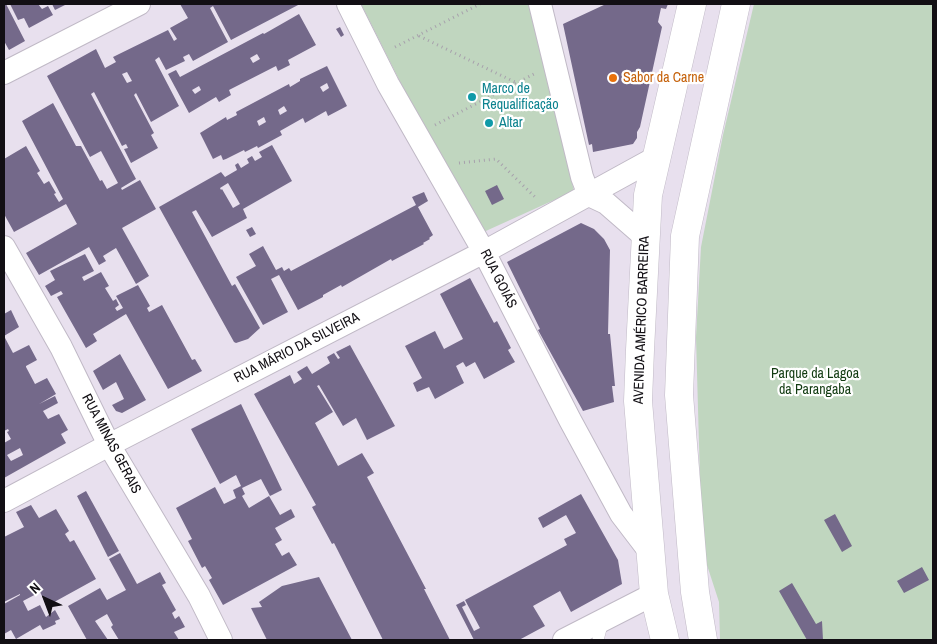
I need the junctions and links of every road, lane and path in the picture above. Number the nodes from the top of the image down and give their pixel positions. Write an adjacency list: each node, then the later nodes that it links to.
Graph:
1 (139, 4): 10 (street)
2 (348, 4): 19 (street, RUA GOIÁS)
3 (480, 4): 7 (path)
4 (540, 4): 15 (street)
5 (692, 4): 13 (main road, AVENIDA AMÉRICO BARREIRA)
6 (736, 4): 28 (main road)
7 (418, 35): 8 (path); 11 (path)
8 (391, 39)
9 (539, 72): 11 (path)
10 (4, 73)
11 (517, 83): 12 (path)
12 (433, 127)
13 (657, 157): 15 (street, RUA MÁRIO DA SILVEIRA); 17 (main road, AVENIDA AMÉRICO BARREIRA)
14 (453, 164): 16 (path)
15 (590, 194): 17 (street); 19 (street, RUA MÁRIO DA SILVEIRA)
16 (530, 204)
17 (645, 237): 22 (main road, AVENIDA AMÉRICO BARREIRA)
18 (4, 247): 20 (street, RUA MINAS GERAIS)
19 (484, 252): 20 (street, RUA MÁRIO DA SILVEIRA); 22 (street, RUA GOIÁS)
20 (109, 444): 21 (street, RUA MÁRIO DA SILVEIRA); 25 (street, RUA MINAS GERAIS)
21 (4, 502)
22 (650, 552): 23 (main road, AVENIDA AMÉRICO BARREIRA)
23 (654, 594): 24 (street); 27 (main road, AVENIDA AMÉRICO BARREIRA)
24 (601, 630): 26 (street)
25 (221, 640)
26 (564, 640)
27 (665, 640)
28 (703, 640)

